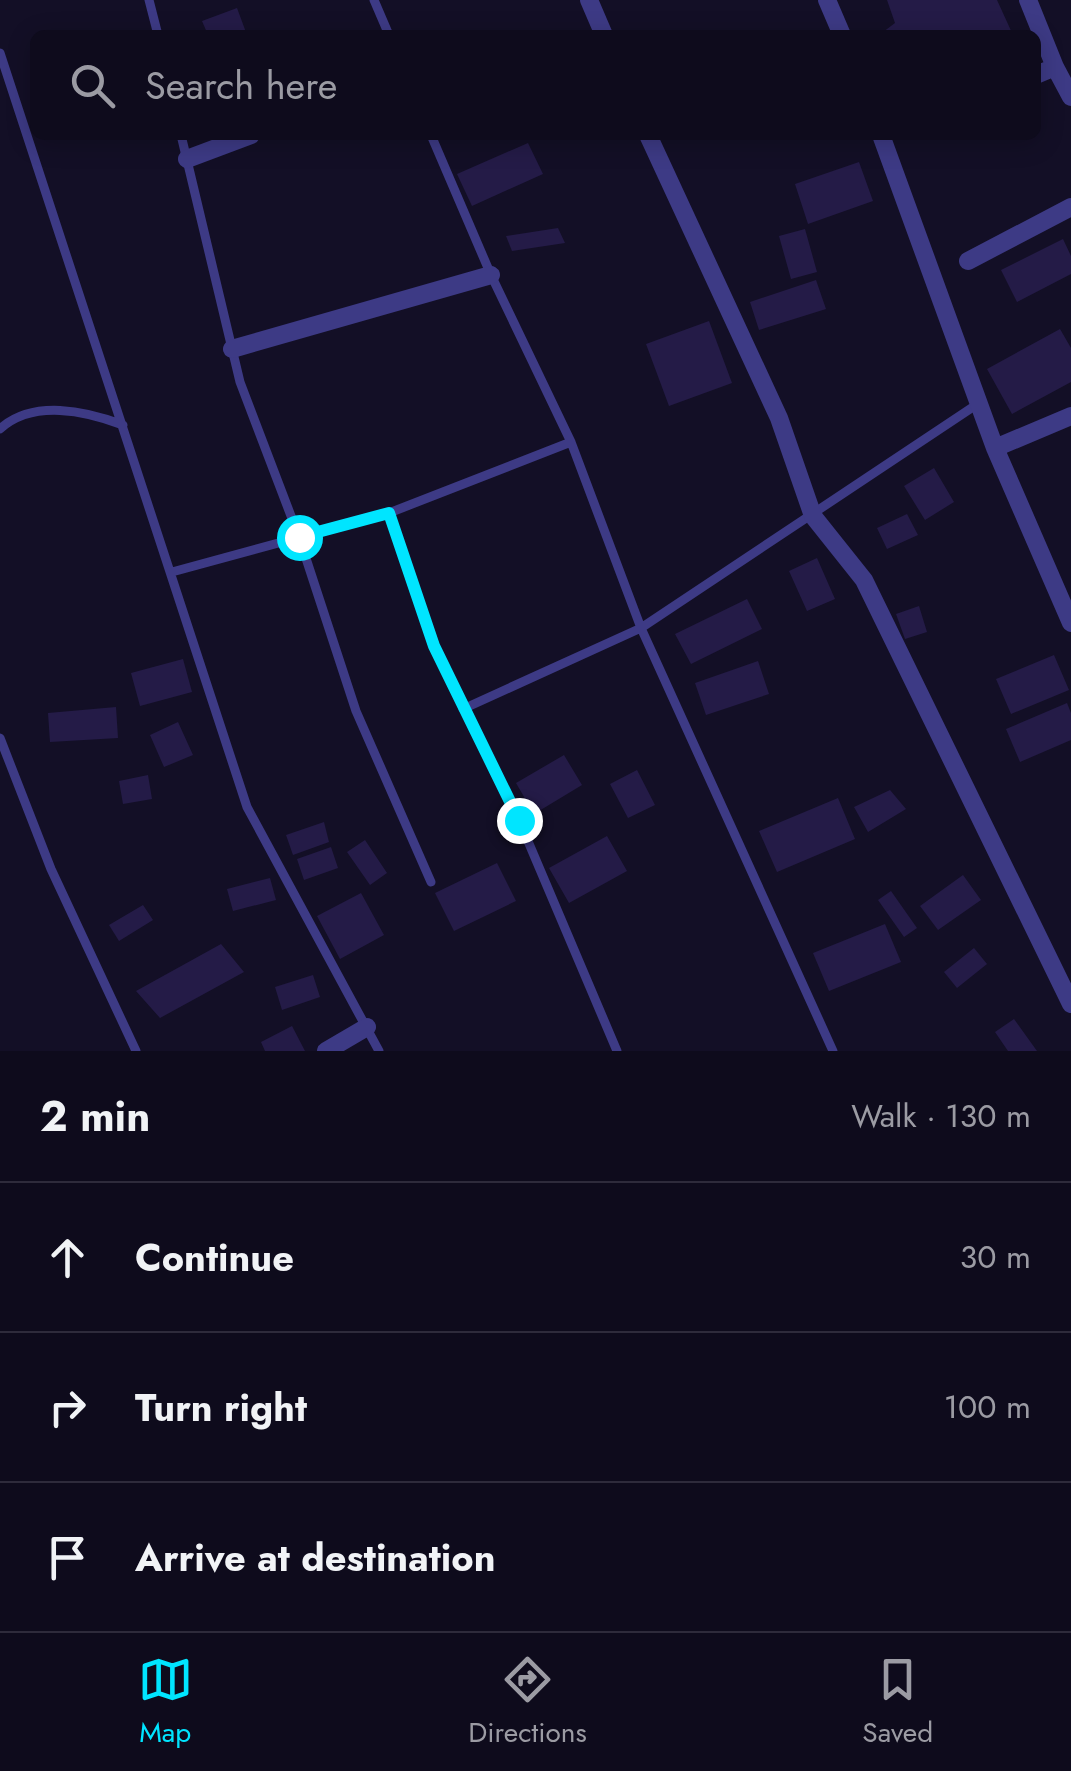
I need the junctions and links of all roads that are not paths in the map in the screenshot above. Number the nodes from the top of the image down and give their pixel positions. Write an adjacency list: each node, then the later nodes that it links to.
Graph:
1 (150, 0): 6 (lane)
2 (374, 0): 7 (lane)
3 (589, 0): 8 (street)
4 (827, 0): 9 (street)
5 (1028, 0): 10 (street)
6 (157, 30)
7 (386, 30)
8 (602, 30)
9 (840, 30)
10 (1040, 30)
11 (1041, 32): 13 (street)
12 (0, 53): 28 (lane)
13 (1055, 67): 14 (street); 15 (street)
14 (1041, 74)
15 (1071, 97)
16 (182, 140): 21 (lane)
17 (238, 140): 21 (street)
18 (433, 140): 24 (lane)
19 (650, 140): 33 (street)
20 (883, 140): 26 (street)
21 (187, 159): 25 (lane)
22 (1071, 206): 23 (street)
23 (968, 261)
24 (491, 275): 25 (street); 30 (lane)
25 (232, 349): 34 (lane)
26 (979, 402): 31 (street); 33 (lane)
27 (1071, 416): 31 (street)
28 (123, 424): 29 (lane); 35 (lane)
29 (0, 429)
30 (570, 442): 32 (lane); 37 (lane)
31 (996, 448): 36 (street)
32 (389, 513): 34 (lane); 38 (lane)
33 (813, 516): 37 (lane); 41 (street)
34 (299, 537): 35 (lane); 40 (lane)
35 (172, 572): 42 (lane)
36 (1071, 622)
37 (640, 628): 38 (lane); 47 (lane)
38 (464, 709): 46 (lane)
39 (0, 738): 43 (lane)
40 (431, 882)
41 (1071, 1004)
42 (366, 1027): 44 (street); 45 (lane)
43 (136, 1051)
44 (326, 1051)
45 (379, 1051)
46 (617, 1051)
47 (833, 1051)

